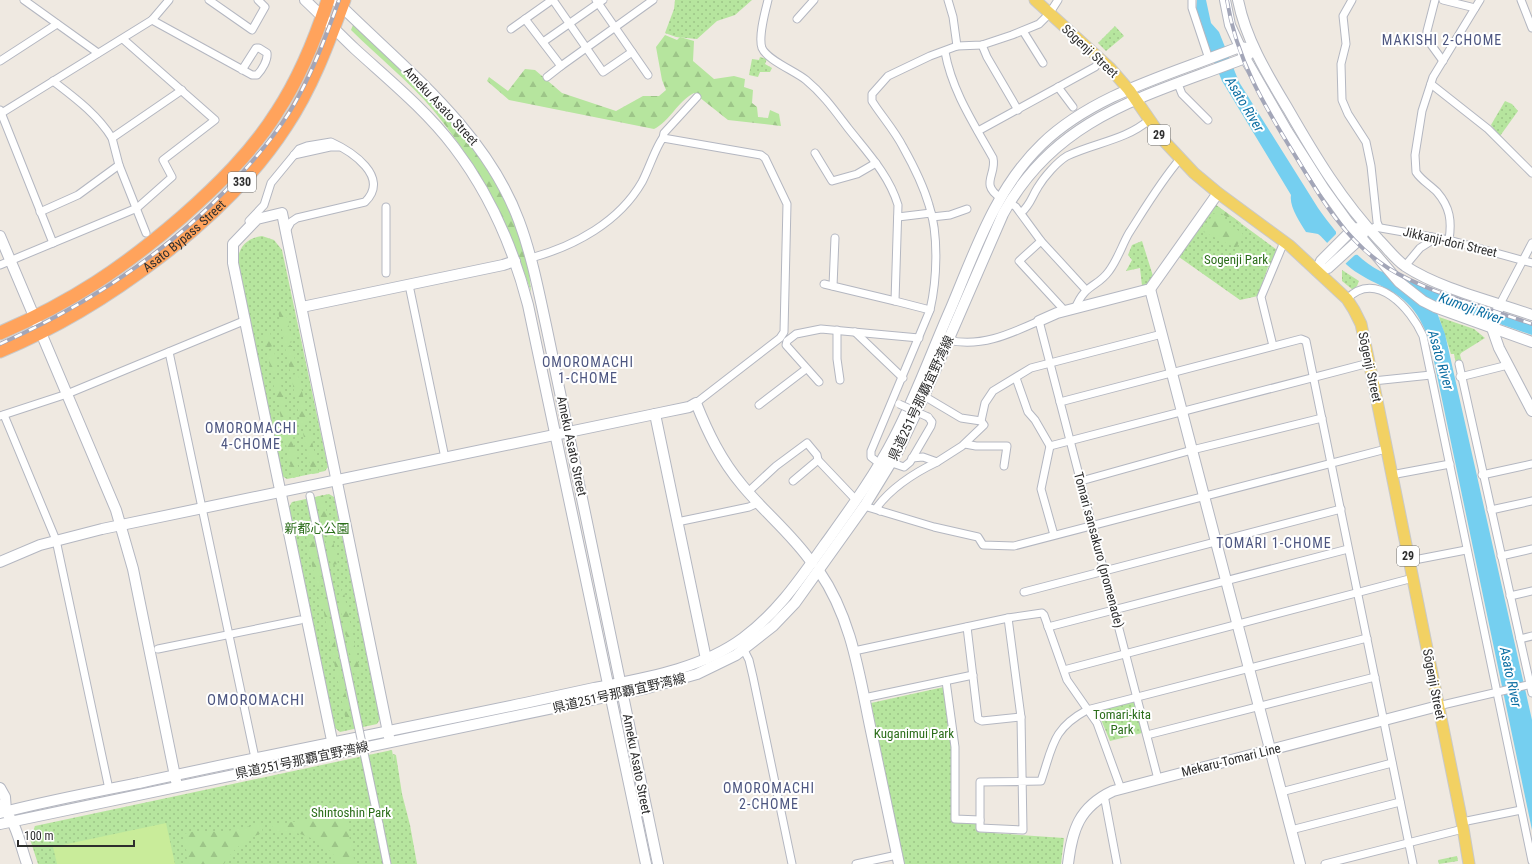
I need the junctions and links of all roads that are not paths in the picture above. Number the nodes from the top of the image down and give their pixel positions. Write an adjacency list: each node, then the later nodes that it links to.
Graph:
1 (24, 0): 30 (street)
2 (169, 0): 29 (street)
3 (209, 0): 4 (street)
4 (258, 0)
5 (306, 0): 26 (street, Ameku Asato Street)
6 (328, 0): 26 (highway, Asato Bypass Street / 330)
7 (553, 0): 27 (street); 31 (street)
8 (653, 0): 33 (street)
9 (768, 0): 75 (street)
10 (814, 0): 28 (street)
11 (948, 0): 40 (street)
12 (1035, 0): 25 (main road, Sōgenji Street / 29)
13 (1058, 0): 25 (street)
14 (1192, 0): 48 (street)
15 (1225, 0): 42 (street)
16 (1238, 0): 43 (street)
17 (1352, 0): 88 (street)
18 (1435, 0): 51 (street)
19 (1443, 0): 24 (street)
20 (1480, 0): 24 (street)
21 (1521, 0): 34 (street)
22 (599, 1): 31 (street); 33 (street)
23 (340, 2): 32 (highway, Asato Bypass Street / 330); 101 (street, Ameku Asato Street)
24 (1475, 8): 51 (street)
25 (1049, 14): 36 (street); 49 (main road, Sōgenji Street / 29)
26 (323, 16): 32 (street, Ameku Asato Street); 124 (highway, Asato Bypass Street / 330)
27 (525, 19): 35 (street); 38 (street)
28 (797, 19)
29 (152, 20): 37 (street); 54 (street)
30 (56, 24): 46 (street); 50 (street)
31 (570, 24): 38 (street); 41 (street)
32 (334, 28): 103 (street, Ameku Asato Street); 131 (highway, Asato Bypass Street / 330)
33 (615, 28): 41 (street); 44 (street)
34 (1532, 28)
35 (511, 29)
36 (1023, 31): 39 (street); 52 (street)
37 (123, 39): 46 (street); 61 (street)
38 (543, 42): 53 (street)
39 (982, 45): 40 (street); 66 (street)
40 (957, 46): 45 (street)
41 (587, 48): 44 (street); 53 (street)
42 (1234, 49): 43 (street); 47 (street); 48 (street, 県道251号那覇宜野湾線)
43 (1254, 49): 47 (street); 87 (street)
44 (632, 52): 55 (street)
45 (945, 52): 70 (street); 85 (street)
46 (98, 53): 57 (street)
47 (1244, 58): 58 (street, 県道251号那覇宜野湾線); 89 (street)
48 (1209, 59): 62 (street, 県道251号那覇宜野湾線)
49 (1101, 60): 60 (street); 62 (main road, Sōgenji Street / 29)
50 (0, 61)
51 (1443, 61): 59 (street)
52 (1043, 63)
53 (561, 66): 56 (street)
54 (242, 70)
55 (648, 75)
56 (547, 76)
57 (53, 81): 67 (street); 71 (street)
58 (1178, 84): 64 (street, 県道251号那覇宜野湾線); 69 (street)
59 (1431, 84): 77 (street); 96 (street)
60 (1058, 87): 65 (street); 66 (street)
61 (182, 90): 71 (street); 81 (street)
62 (1129, 90): 64 (main road, Sōgenji Street / 29); 79 (street, 県道251号那覇宜野湾線)
63 (697, 97): 72 (street)
64 (1136, 100): 68 (main road, Sōgenji Street / 29); 79 (street, 県道251号那覇宜野湾線)
65 (1073, 107)
66 (1018, 110): 70 (street)
67 (0, 112): 83 (street)
68 (1149, 120): 74 (main road, Sōgenji Street / 29); 84 (street)
69 (1208, 120)
70 (978, 131): 79 (street)
71 (112, 138): 76 (street)
72 (663, 138): 101 (street); 156 (street)
73 (815, 153): 75 (street)
74 (1180, 159): 78 (main road, Sōgenji Street / 29); 115 (street)
75 (876, 163): 86 (street)
76 (119, 165): 81 (street); 83 (street)
77 (1532, 172)
78 (1218, 193): 98 (main road, Sōgenji Street / 29); 114 (street)
79 (1005, 200): 84 (street); 134 (street, 県道251号那覇宜野湾線); 177 (street, 県道251号那覇宜野湾線)
80 (386, 207): 110 (street)
81 (138, 208): 91 (street); 99 (street)
82 (967, 209): 85 (street)
83 (40, 212): 99 (street)
84 (1021, 213): 97 (street)
85 (931, 215): 86 (street); 121 (street)
86 (898, 217): 117 (street)
87 (1366, 227): 88 (street, Jikkanji-dori Street); 89 (street); 95 (street); 108 (street)
88 (1379, 227): 93 (street, Jikkanji-dori Street)
89 (1354, 229): 95 (street); 109 (street)
90 (286, 231): 105 (street); 105 (street); 118 (street)
91 (146, 233)
92 (0, 236): 102 (street)
93 (1432, 236): 96 (street, Jikkanji-dori Street); 108 (street)
94 (835, 238): 113 (street)
95 (1361, 238): 109 (street); 127 (street)
96 (1449, 240): 104 (street, Jikkanji-dori Street)
97 (1041, 241): 115 (street); 122 (street)
98 (1284, 242): 109 (main road, Sōgenji Street / 29); 136 (street)
99 (52, 243): 102 (street)
100 (1532, 243): 104 (street)
101 (532, 258): 165 (street, Ameku Asato Street)
102 (10, 260): 107 (street); 124 (street)
103 (515, 261): 112 (street); 166 (street, Ameku Asato Street)
104 (1523, 261): 106 (street, Jikkanji-dori Street); 119 (street)
105 (233, 263): 125 (street)
106 (1532, 263)
107 (0, 265)
108 (1405, 266): 119 (street)
109 (1317, 271): 116 (main road, Sōgenji Street / 29)
110 (386, 273)
111 (824, 284): 113 (street)
112 (409, 285): 118 (street); 172 (street)
113 (833, 286): 117 (street)
114 (1150, 289): 120 (street); 132 (street)
115 (1086, 290): 120 (street)
116 (1347, 299): 140 (main road, Sōgenji Street / 29); 145 (street)
117 (895, 301): 121 (street)
118 (302, 307): 184 (street)
119 (1499, 307): 123 (street); 127 (street)
120 (1075, 309): 122 (street)
121 (930, 310): 133 (street)
122 (1065, 311): 126 (street)
123 (1532, 315)
124 (35, 318): 130 (highway, Asato Bypass Street / 330); 131 (street)
125 (246, 320): 138 (street); 187 (street)
126 (1039, 321): 134 (street); 139 (street, Tomari sansakuro (promenade))
127 (1492, 326): 135 (street); 142 (street)
128 (837, 330): 129 (street); 143 (street); 150 (street)
129 (855, 332): 133 (street); 148 (street)
130 (0, 333)
131 (41, 333): 137 (highway, Asato Bypass Street / 330); 153 (street)
132 (1162, 334): 139 (street); 144 (street)
133 (919, 338): 148 (street)
134 (948, 340): 154 (street, 県道251号那覇宜野湾線)
135 (1532, 342)
136 (1273, 346): 144 (street); 146 (street)
137 (0, 351)
138 (169, 352): 153 (street); 194 (street)
139 (1050, 363): 149 (street); 155 (street, Tomari sansakuro (promenade))
140 (1369, 363): 146 (street); 151 (main road, Sōgenji Street / 29)
141 (1459, 364): 147 (street)
142 (1508, 365): 147 (street); 160 (street)
143 (806, 369): 152 (street); 158 (street)
144 (1172, 373): 155 (street); 159 (street)
145 (1432, 375): 151 (street); 179 (street)
146 (1314, 377): 159 (street); 163 (street)
147 (1460, 377): 183 (street)
148 (903, 378): 157 (street)
149 (1016, 378): 164 (street); 169 (street)
150 (840, 380)
151 (1373, 381): 170 (main road, Sōgenji Street / 29)
152 (819, 382)
153 (67, 394): 162 (street); 199 (street)
154 (924, 396): 164 (street); 175 (street, 県道251号那覇宜野湾線)
155 (1060, 402): 167 (street, Tomari sansakuro (promenade))
156 (696, 403): 161 (street); 188 (street)
157 (896, 403): 173 (street, bridge); 177 (street)
158 (759, 404)
159 (1182, 411): 167 (street); 171 (street)
160 (1532, 411)
161 (655, 414): 165 (street); 198 (street)
162 (2, 416): 202 (street)
163 (1322, 418): 171 (street); 178 (street)
164 (981, 421): 168 (street)
165 (569, 432): 166 (street); 239 (street, Ameku Asato Street)
166 (554, 436): 172 (street); 240 (street, Ameku Asato Street)
167 (1070, 441): 169 (street); 186 (street, Tomari sansakuro (promenade))
168 (965, 444): 176 (street); 181 (street)
169 (1050, 446): 201 (street)
170 (1386, 449): 178 (street); 182 (main road, Sōgenji Street / 29)
171 (1192, 450): 186 (street); 190 (street)
172 (445, 458): 184 (street)
173 (912, 458): 175 (street); 176 (street)
174 (818, 460): 185 (street); 188 (street); 193 (street)
175 (892, 462): 193 (street, 県道251号那覇宜野湾線)
176 (937, 462): 197 (street)
177 (880, 464): 193 (street, 県道251号那覇宜野湾線)
178 (1331, 464): 190 (street); 195 (street)
179 (1450, 464): 182 (street); 206 (street)
180 (1532, 464): 183 (street)
181 (1004, 466)
182 (1391, 475): 208 (main road, Sōgenji Street / 29)
183 (1482, 475): 196 (street)
184 (337, 481): 187 (street); 254 (street)
185 (793, 481)
186 (1081, 481): 200 (street, Tomari sansakuro (promenade))
187 (280, 492): 194 (street); 255 (street)
188 (748, 492): 192 (street)
189 (310, 496): 281 (street, bridge)
190 (1204, 496): 200 (street); 203 (street)
191 (1532, 501): 196 (street)
192 (758, 503): 198 (street); 210 (street)
193 (860, 503): 197 (street); 210 (street, 県道251号那覇宜野湾線); 212 (street, 県道251号那覇宜野湾線)
194 (203, 509): 199 (street); 225 (street)
195 (1341, 509): 203 (street); 204 (street)
196 (1491, 510): 207 (street)
197 (880, 511): 201 (street)
198 (677, 522): 233 (street)
199 (121, 525): 202 (street); 260 (street)
200 (1093, 526): 201 (street); 211 (street, Tomari sansakuro (promenade))
201 (1054, 536)
202 (56, 540): 209 (street); 265 (street)
203 (1216, 542): 211 (street); 214 (street)
204 (1348, 549): 214 (street); 217 (street)
205 (1532, 549): 207 (street)
206 (1466, 550): 208 (street); 242 (street)
207 (1501, 556): 218 (street)
208 (1409, 561): 213 (main road, Sōgenji Street / 29)
209 (0, 562)
210 (812, 562): 233 (street, 県道251号那覇宜野湾線)
211 (1104, 570): 216 (street); 219 (street, Tomari sansakuro (promenade))
212 (819, 571): 230 (street, 県道251号那覇宜野湾線); 231 (street)
213 (1413, 578): 217 (street); 249 (main road, Sōgenji Street / 29)
214 (1226, 580): 219 (street); 222 (street)
215 (1532, 591): 218 (street)
216 (1024, 592)
217 (1358, 593): 222 (street); 227 (street)
218 (1510, 596): 228 (street)
219 (1114, 610): 224 (street); 232 (street, Tomari sansakuro (promenade))
220 (1008, 618): 223 (street); 224 (street); 251 (street)
221 (300, 620): 225 (street)
222 (1238, 624): 232 (street); 234 (street)
223 (967, 627): 231 (street); 236 (street)
224 (1048, 627): 235 (street)
225 (229, 634): 229 (street); 258 (street)
226 (1532, 636): 228 (street)
227 (1367, 638): 234 (street); 237 (street)
228 (1520, 639): 241 (street)
229 (158, 649)
230 (744, 650): 244 (street, 県道251号那覇宜野湾線); 284 (street)
231 (854, 650): 247 (street)
232 (1126, 652): 235 (street); 245 (street, Tomari sansakuro (promenade))
233 (706, 658): 239 (street, 県道251号那覇宜野湾線)
234 (1249, 668): 245 (street); 248 (street)
235 (1064, 670): 250 (street)
236 (973, 675): 238 (street); 251 (street)
237 (1375, 677): 248 (street); 252 (street)
238 (946, 681): 247 (street); 272 (street)
239 (621, 683): 240 (street, 県道251号那覇宜野湾線); 244 (street, Ameku Asato Street)
240 (607, 685): 246 (street, Ameku Asato Street); 254 (street, 県道251号那覇宜野湾線)
241 (1529, 685): 242 (street); 243 (street)
242 (1499, 692): 249 (street); 271 (street)
243 (1532, 693)
244 (623, 694): 246 (street, 県道251号那覇宜野湾線); 283 (street, Ameku Asato Street)
245 (1137, 696): 250 (street); 253 (street, Tomari sansakuro (promenade))
246 (610, 697): 254 (street, 県道251号那覇宜野湾線); 282 (street, Ameku Asato Street)
247 (864, 698): 278 (street)
248 (1259, 706): 253 (street); 256 (street)
249 (1438, 706): 252 (street, Mekaru-Tomari Line); 275 (main road, Sōgenji Street / 29)
250 (1088, 710): 262 (street); 266 (street)
251 (1021, 717): 262 (street)
252 (1383, 720): 256 (street, Mekaru-Tomari Line); 259 (street)
253 (1147, 735): 261 (street, Tomari sansakuro (promenade))
254 (389, 737): 255 (street, 県道251号那覇宜野湾線); 257 (street, 県道251号那覇宜野湾線)
255 (333, 743): 257 (street); 258 (street, 県道251号那覇宜野湾線)
256 (1270, 750): 261 (street, Mekaru-Tomari Line); 267 (street)
257 (335, 754): 263 (street, 県道251号那覇宜野湾線)
258 (255, 758): 260 (street, 県道251号那覇宜野湾線)
259 (1392, 763): 267 (street); 269 (street)
260 (175, 775): 263 (street); 265 (street, 県道251号那覇宜野湾線)
261 (1158, 778): 266 (street, Mekaru-Tomari Line)
262 (1023, 781): 272 (street); 272 (street)
263 (178, 786): 273 (street, 県道251号那覇宜野湾線)
264 (0, 788): 270 (street)
265 (109, 789): 270 (street, 県道251号那覇宜野湾線)
266 (1121, 789): 268 (street, Mekaru-Tomari Line)
267 (1281, 792): 276 (street)
268 (1104, 795): 286 (street, Mekaru-Tomari Line); 287 (street)
269 (1400, 802): 276 (street); 277 (street)
270 (2, 810): 273 (street)
271 (1521, 810): 275 (street); 279 (street)
272 (980, 820)
273 (12, 821): 274 (street, 県道251号那覇宜野湾線); 280 (street)
274 (0, 824)
275 (1462, 825): 277 (street); 291 (main road, Sōgenji Street / 29)
276 (1291, 830): 288 (street)
277 (1408, 843): 289 (street); 290 (street)
278 (898, 860): 285 (street)
279 (1532, 861)
280 (27, 864)
281 (387, 864)
282 (646, 864)
283 (658, 864)
284 (792, 864)
285 (856, 864)
286 (1068, 864)
287 (1116, 864)
288 (1300, 864)
289 (1325, 864)
290 (1413, 864)
291 (1469, 864)

